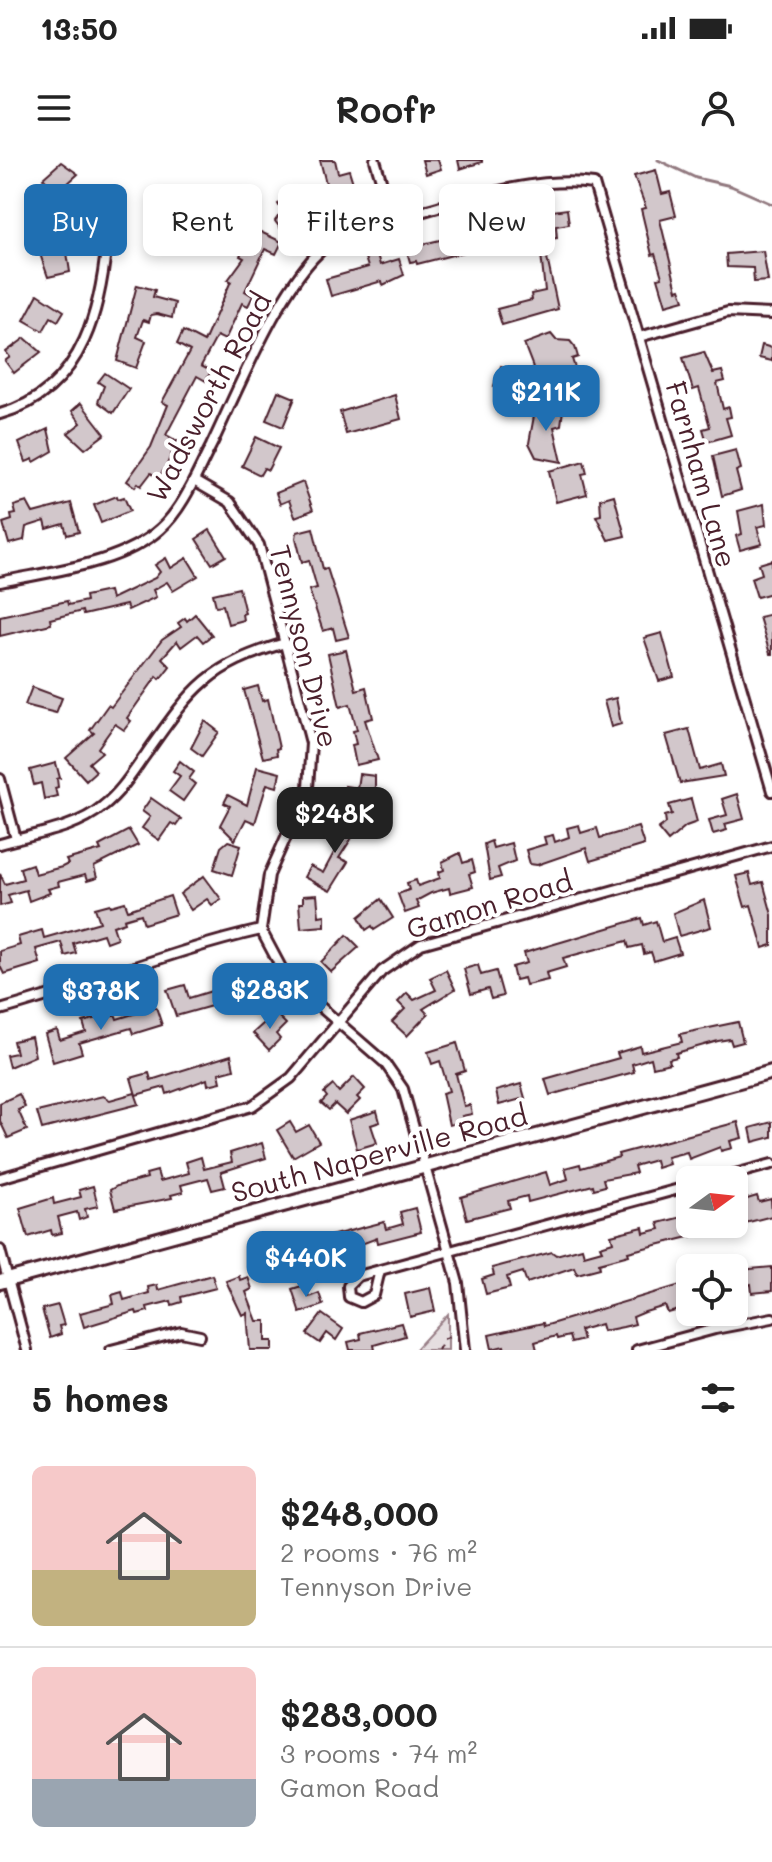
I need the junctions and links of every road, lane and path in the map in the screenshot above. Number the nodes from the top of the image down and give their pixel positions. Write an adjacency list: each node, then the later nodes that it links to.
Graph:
1 (375, 160): 3 (street)
2 (580, 182): 4 (street, Wadsworth Road); 8 (street, Farnham Lane)
3 (382, 184)
4 (423, 212)
5 (105, 256): 9 (street)
6 (317, 256): 10 (street, Wadsworth Road)
7 (772, 314): 8 (street)
8 (639, 337): 14 (street, Farnham Lane)
9 (0, 414)
10 (194, 481): 11 (street, Wadsworth Road); 12 (street, Tennyson Drive)
11 (0, 582)
12 (285, 643): 15 (street); 18 (street, Tennyson Drive)
13 (0, 779): 15 (street)
14 (772, 791)
15 (16, 839): 16 (street)
16 (0, 844)
17 (772, 846): 20 (street, Gamon Road)
18 (261, 930): 19 (street); 20 (street)
19 (0, 1010)
20 (338, 1023): 23 (street); 25 (street, Gamon Road)
21 (772, 1072): 23 (main road, South Naperville Road)
22 (772, 1164): 24 (street)
23 (426, 1165): 28 (street); 30 (main road, South Naperville Road)
24 (748, 1171)
25 (0, 1178)
26 (676, 1190): 28 (street)
27 (0, 1250): 30 (street)
28 (449, 1251): 29 (street); 32 (street)
29 (380, 1270): 29 (street)
30 (4, 1281): 34 (street)
31 (772, 1318): 38 (street)
32 (461, 1331): 36 (path); 37 (street)
33 (200, 1336): 35 (street)
34 (27, 1350)
35 (111, 1350)
36 (438, 1350)
37 (465, 1350)
38 (637, 1350)

